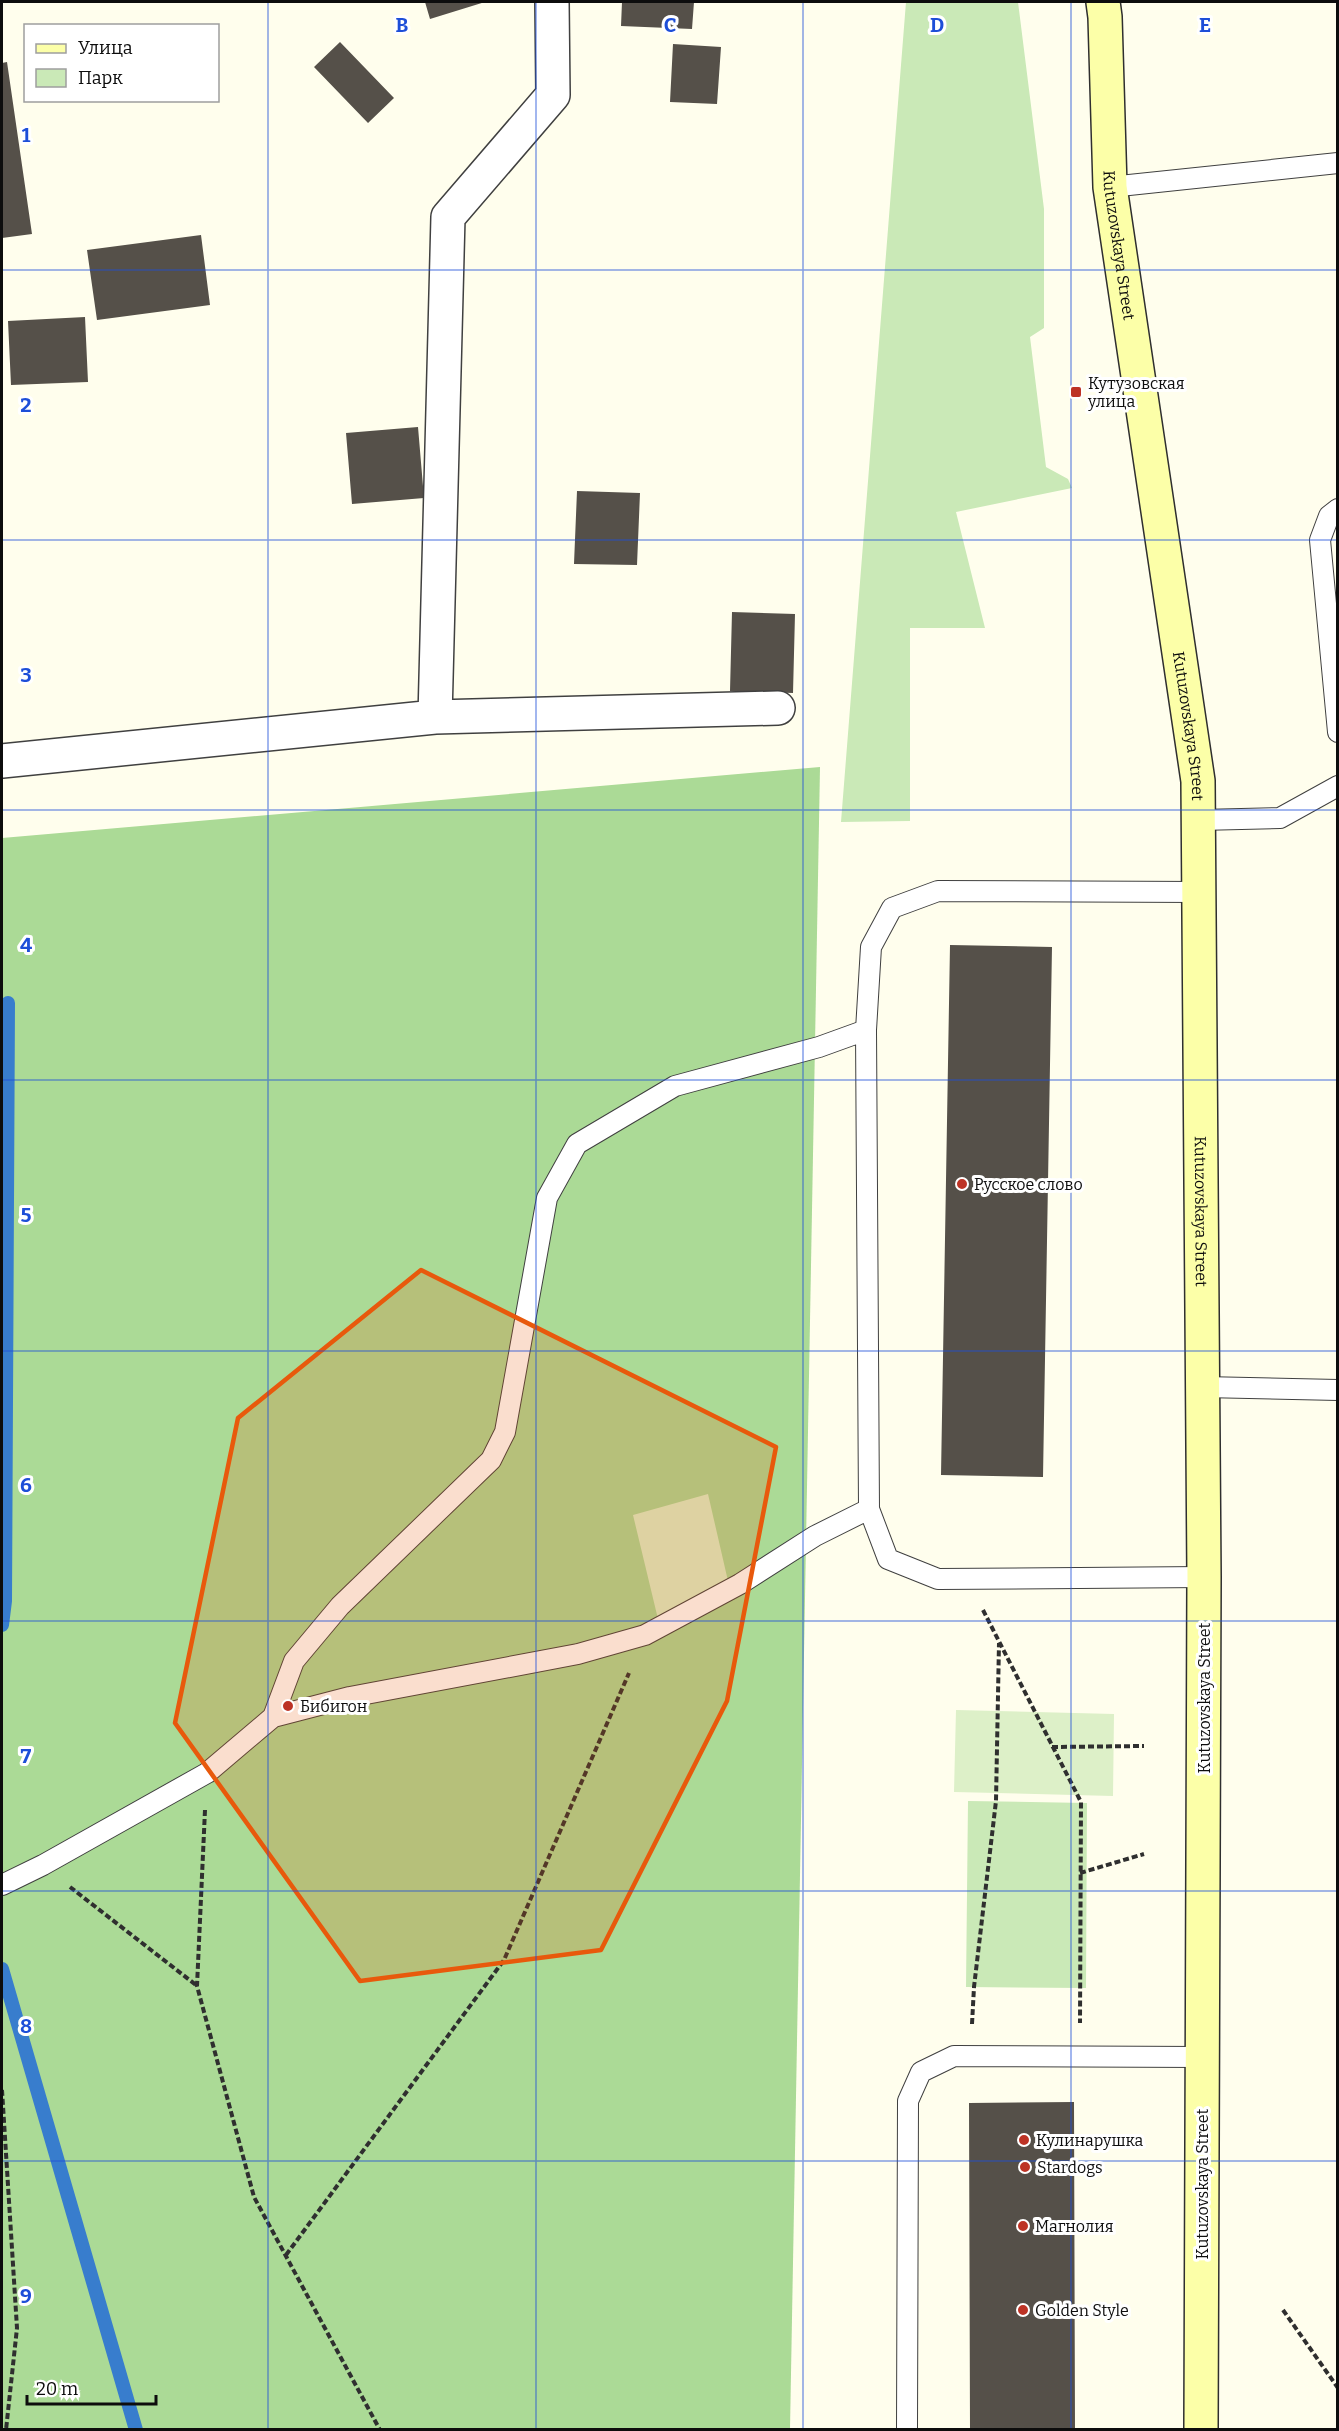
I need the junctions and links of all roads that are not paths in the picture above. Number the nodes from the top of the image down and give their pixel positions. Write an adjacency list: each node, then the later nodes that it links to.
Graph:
1 (552, 2): 7 (street)
2 (1103, 2): 4 (street, Kutuzovskaya Street)
3 (1338, 163): 4 (lane)
4 (1110, 187): 11 (street, Kutuzovskaya Street)
5 (1338, 509): 8 (lane)
6 (778, 708): 7 (street)
7 (435, 717): 9 (street)
8 (1338, 732)
9 (2, 761)
10 (1338, 786): 11 (lane)
11 (1200, 820): 12 (street, Kutuzovskaya Street)
12 (1200, 892): 13 (lane); 14 (street, Kutuzovskaya Street)
13 (866, 1030): 16 (lane); 18 (lane)
14 (1203, 1387): 15 (lane); 17 (street, Kutuzovskaya Street)
15 (1338, 1390)
16 (869, 1509): 17 (lane); 18 (lane)
17 (1204, 1577): 20 (street, Kutuzovskaya Street)
18 (273, 1717): 19 (lane)
19 (2, 1885)
20 (1202, 2057): 21 (lane); 22 (street, Kutuzovskaya Street)
21 (907, 2430)
22 (1201, 2430)

